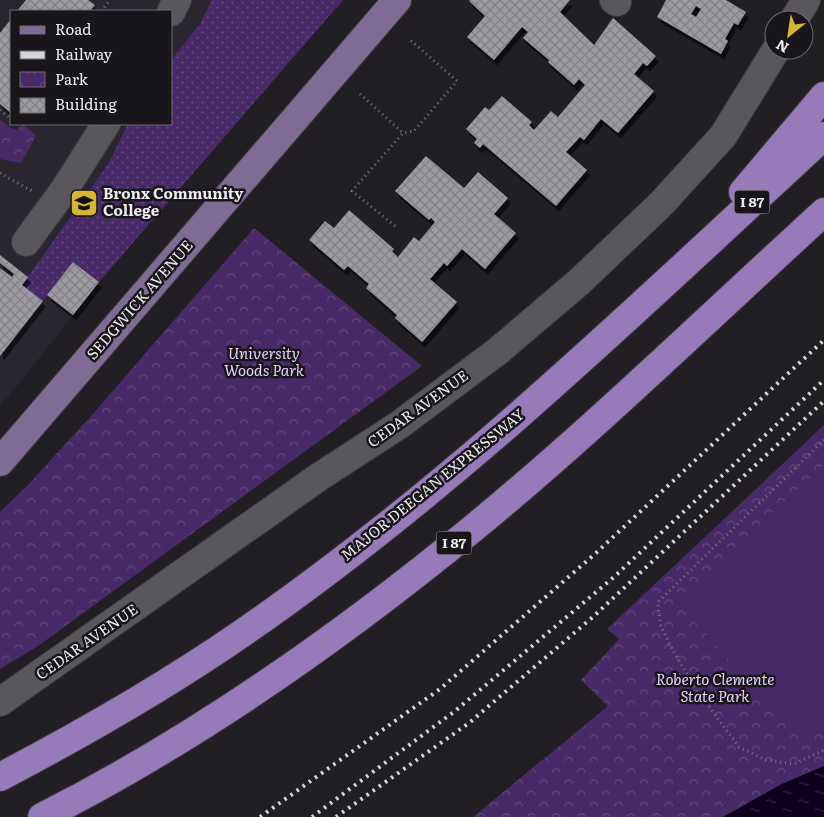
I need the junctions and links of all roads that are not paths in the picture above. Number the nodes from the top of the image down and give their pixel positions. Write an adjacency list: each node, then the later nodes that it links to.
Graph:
1 (397, 0): 9 (main road, SEDGWICK AVENUE)
2 (770, 60): 10 (street, CEDAR AVENUE)
3 (824, 96): 8 (highway)
4 (105, 125): 7 (street)
5 (824, 136): 8 (highway, MAJOR DEEGAN EXPRESSWAY / I 87)
6 (824, 212): 12 (highway, I 87)
7 (26, 242)
8 (680, 268): 11 (highway, MAJOR DEEGAN EXPRESSWAY / I 87)
9 (0, 462)
10 (0, 702)
11 (0, 777)
12 (42, 817)

